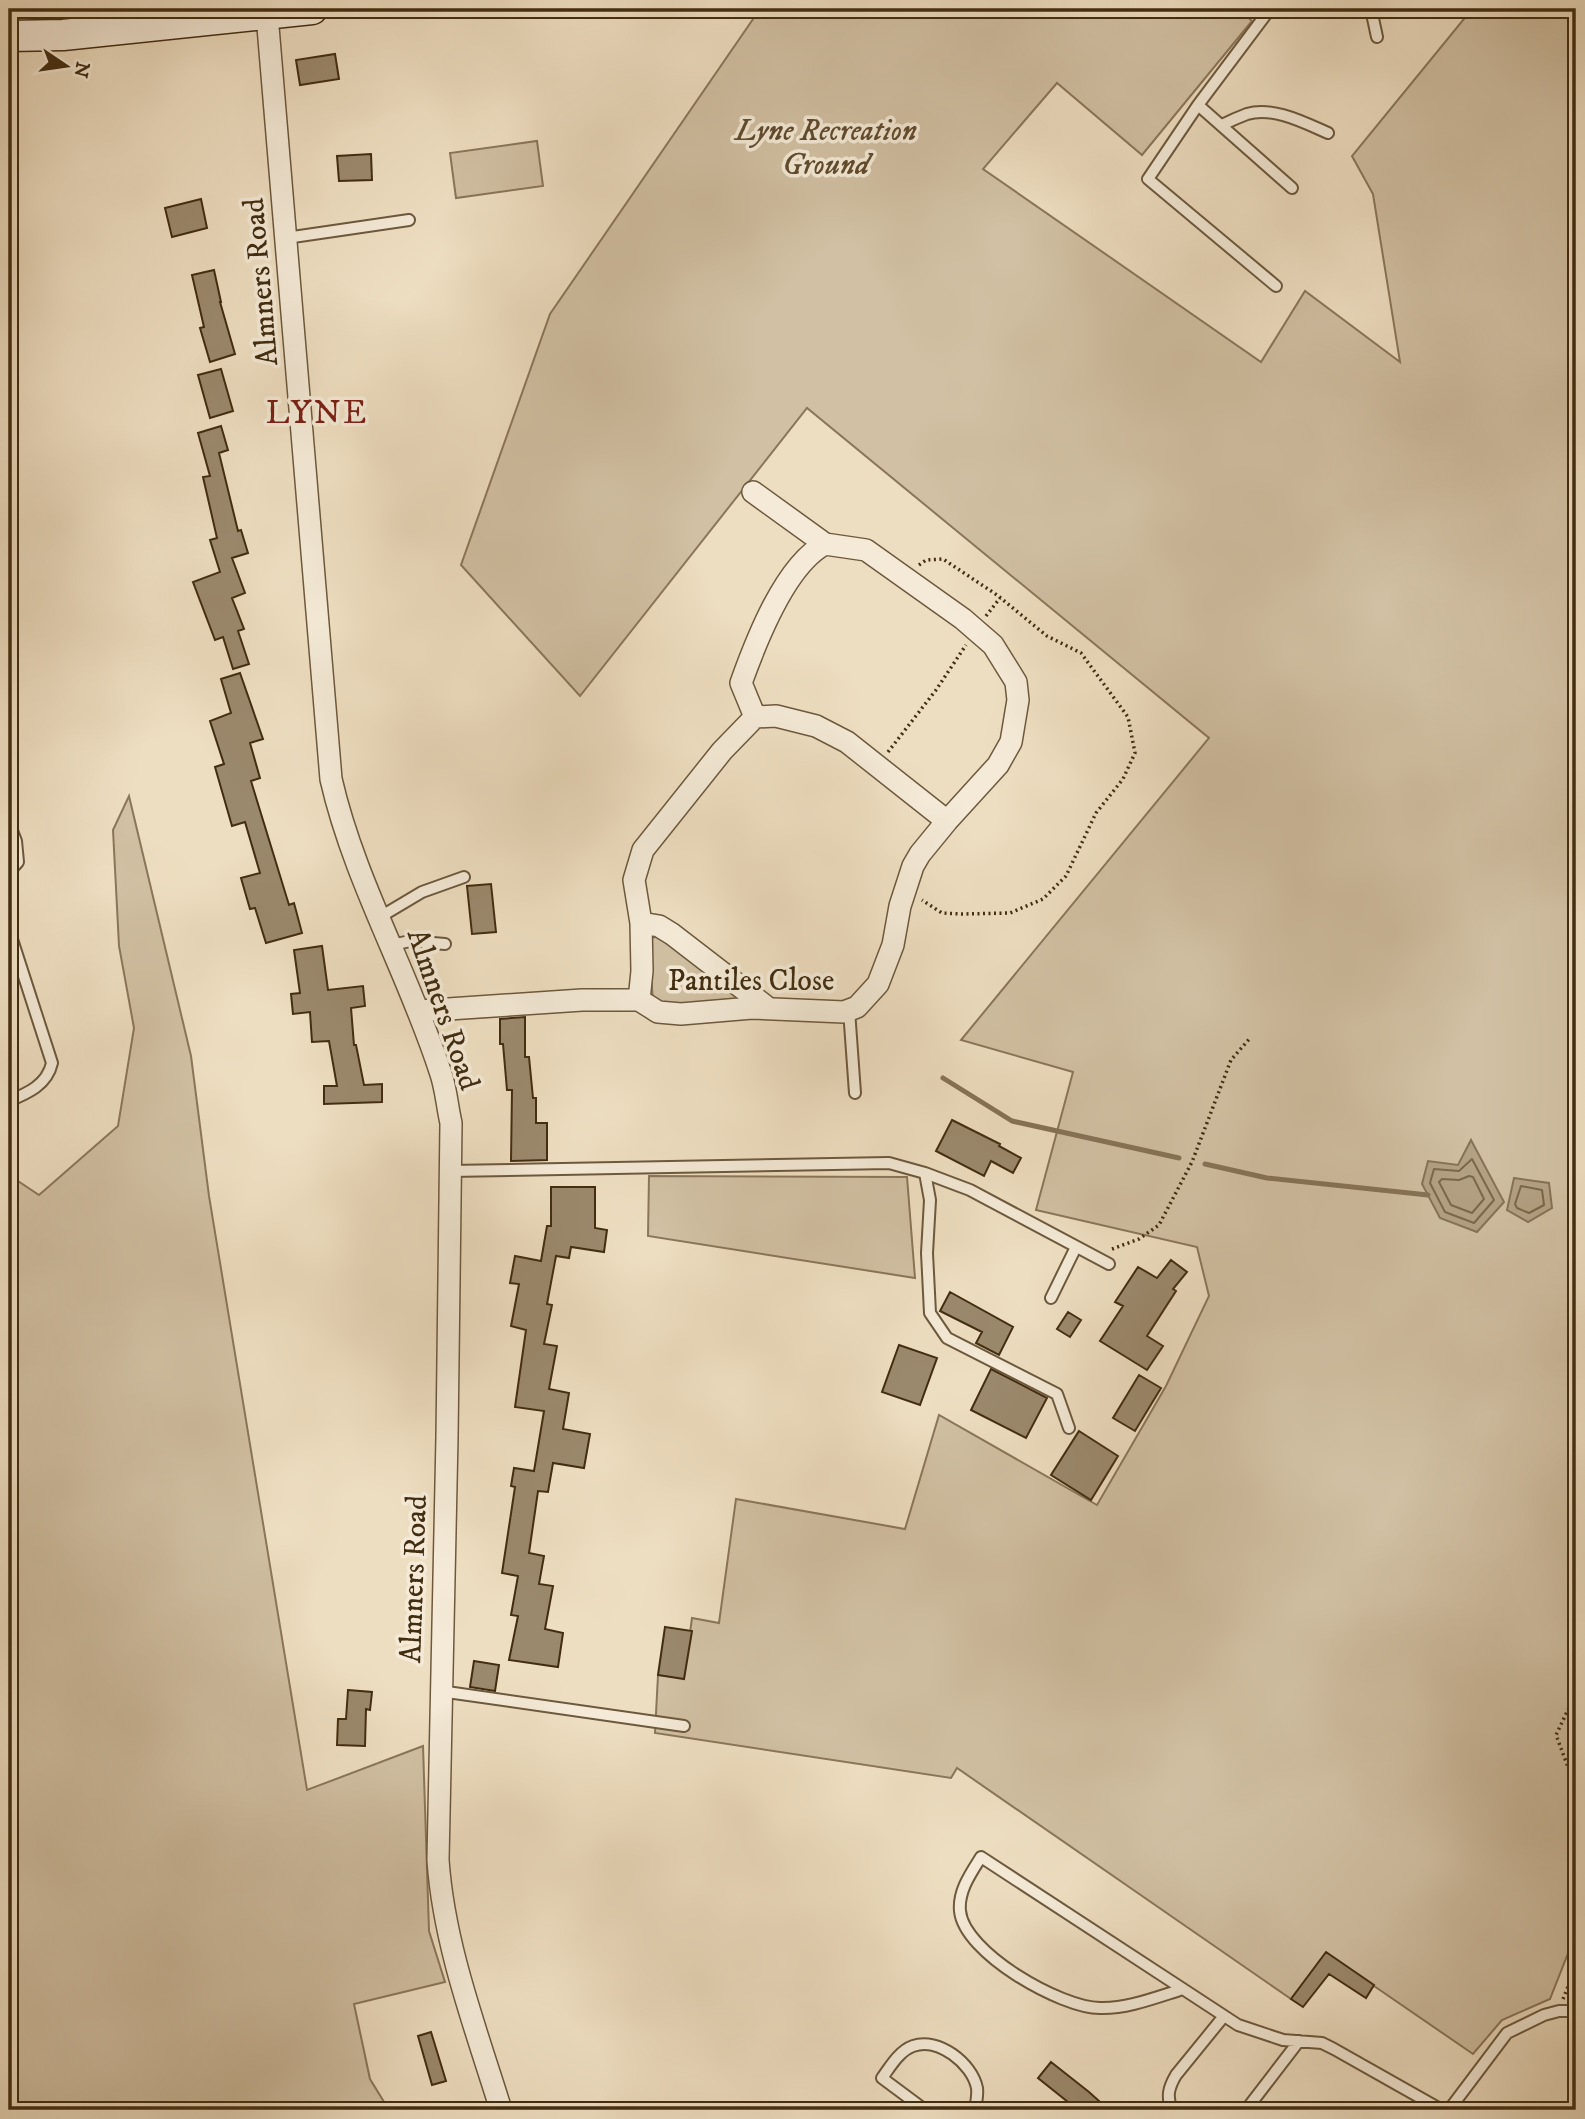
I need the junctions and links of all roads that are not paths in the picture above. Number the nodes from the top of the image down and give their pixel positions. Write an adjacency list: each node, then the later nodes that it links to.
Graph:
1 (312, 9): 4 (street)
2 (1270, 9): 7 (lane)
3 (1371, 9): 6 (lane)
4 (246, 14): 5 (street); 12 (street, Almners Road)
5 (9, 36)
6 (1377, 37)
7 (1198, 105): 8 (lane); 13 (lane)
8 (1222, 125): 9 (lane); 10 (lane)
9 (1328, 133)
10 (1292, 188)
11 (409, 220): 12 (lane)
12 (286, 238): 21 (street, Almners Road)
13 (1276, 286)
14 (753, 492): 15 (street)
15 (825, 544): 16 (street); 17 (street, Pantiles Close)
16 (755, 717): 17 (street); 22 (street)
17 (947, 821): 28 (street, Pantiles Close)
18 (9, 823): 19 (lane)
19 (9, 872)
20 (464, 877): 21 (lane)
21 (380, 917): 25 (street, Almners Road)
22 (641, 923): 26 (street); 27 (street)
23 (9, 930): 31 (lane)
24 (445, 944): 25 (lane)
25 (391, 945): 29 (street, Almners Road)
26 (639, 1000): 27 (street, Pantiles Close); 29 (street, Pantiles Close)
27 (768, 1008): 28 (street, Pantiles Close)
28 (849, 1010): 30 (lane)
29 (419, 1011): 32 (street, Almners Road)
30 (855, 1093)
31 (9, 1101)
32 (450, 1171): 33 (lane); 38 (street, Almners Road)
33 (925, 1173): 34 (lane); 37 (lane)
34 (1076, 1247): 35 (lane); 36 (lane)
35 (1110, 1264)
36 (1051, 1298)
37 (1069, 1428)
38 (440, 1691): 39 (lane); 44 (street, Almners Road)
39 (684, 1726)
40 (1183, 1989): 40 (lane); 42 (lane)
41 (1576, 2011): 50 (lane)
42 (1224, 2016): 43 (lane); 47 (lane)
43 (1299, 2041): 48 (lane); 49 (lane)
44 (501, 2110)
45 (925, 2110): 46 (lane)
46 (975, 2110)
47 (1172, 2110)
48 (1246, 2110)
49 (1442, 2110)
50 (1450, 2110)

